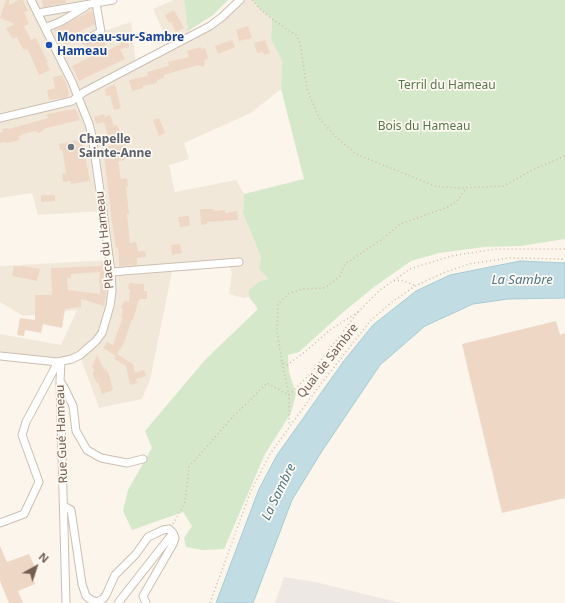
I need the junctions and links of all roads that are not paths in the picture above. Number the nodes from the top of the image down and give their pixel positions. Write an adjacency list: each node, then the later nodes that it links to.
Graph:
1 (31, 0): 5 (street, Place du Hameau)
2 (114, 0): 4 (street)
3 (240, 0): 8 (street)
4 (93, 3): 5 (street); 6 (street); 7 (street)
5 (38, 13): 6 (street, Place du Hameau)
6 (45, 28): 8 (street, Place du Hameau)
7 (85, 40)
8 (78, 97): 9 (street); 11 (street, Place du Hameau)
9 (0, 118)
10 (239, 262): 11 (street)
11 (111, 272): 13 (street, Place du Hameau)
12 (0, 356): 13 (street)
13 (60, 362): 14 (street, Rue Gué Hameau); 17 (street)
14 (60, 381): 15 (street); 16 (street, Rue Gué Hameau)
15 (143, 459)
16 (64, 506): 18 (street); 19 (street, Rue Gué Hameau)
17 (0, 524)
18 (171, 531): 20 (street); 21 (street)
19 (66, 603)
20 (118, 603)
21 (146, 603)

